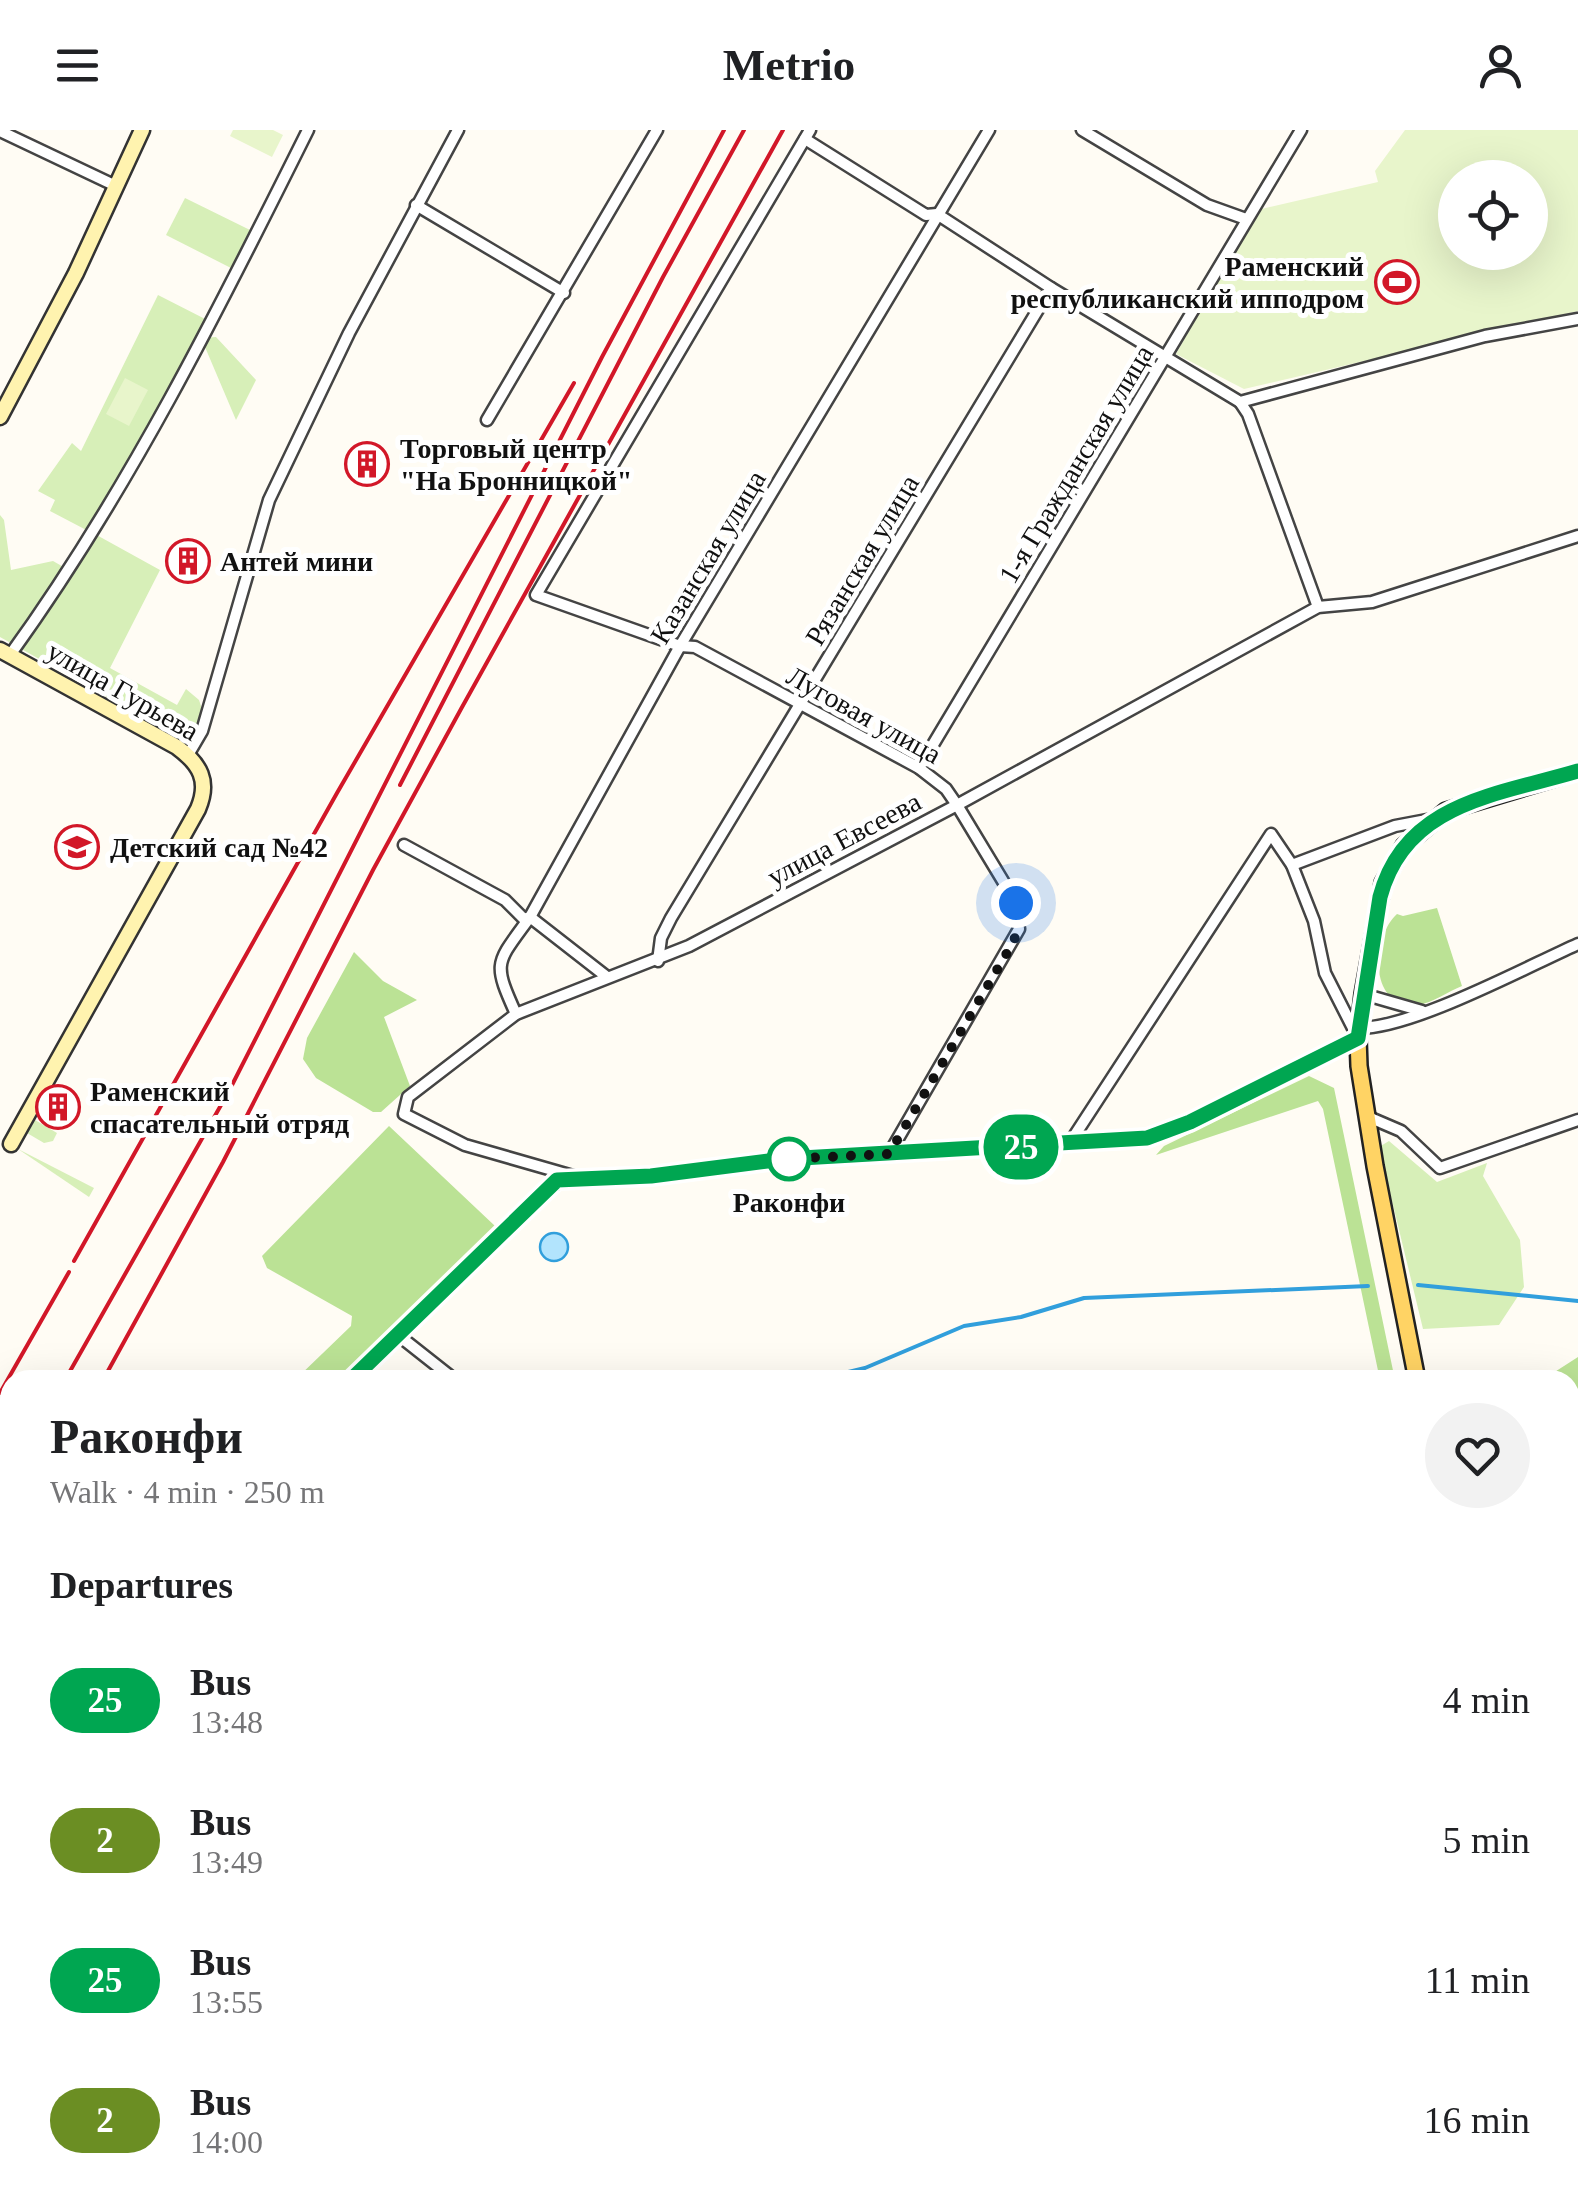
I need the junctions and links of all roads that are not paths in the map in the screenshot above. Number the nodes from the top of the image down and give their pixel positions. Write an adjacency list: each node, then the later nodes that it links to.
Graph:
1 (142, 130): 10 (street)
2 (308, 130): 24 (street)
3 (458, 130): 11 (street)
4 (658, 130): 15 (street)
5 (989, 130): 12 (street, Казанская улица)
6 (1082, 130): 13 (street)
7 (1301, 130): 13 (street, 1-я Гражданская улица)
8 (0, 131): 10 (street)
9 (808, 134): 12 (street); 23 (street, Луговая улица)
10 (116, 186): 19 (street)
11 (416, 205): 15 (street); 26 (street)
12 (938, 214): 14 (street); 23 (street, Казанская улица)
13 (1246, 219): 17 (street, 1-я Гражданская улица)
14 (1051, 288): 17 (street); 25 (street, Рязанская улица)
15 (564, 293): 20 (street)
16 (1578, 319): 18 (street)
17 (1167, 357): 18 (street); 27 (street, 1-я Гражданская улица)
18 (1240, 402): 22 (street)
19 (0, 417)
20 (488, 420)
21 (1578, 536): 22 (street)
22 (1318, 607): 29 (street, улица Евсеева)
23 (680, 646): 25 (street, Луговая улица); 33 (street, Казанская улица)
24 (5, 652): 26 (street, улица Гурьева)
25 (800, 704): 27 (street, Луговая улица); 35 (street, Рязанская улица)
26 (188, 754): 43 (street, улица Гурьева)
27 (919, 768): 29 (street, Луговая улица)
28 (1578, 771): 30 (main road)
29 (957, 805): 35 (street, улица Евсеева); 45 (street, Луговая улица)
30 (1433, 819): 32 (street); 37 (main road)
31 (404, 846): 33 (street)
32 (1292, 865): 40 (street); 44 (street)
33 (530, 918): 36 (street); 39 (street, Казанская улица)
34 (1578, 944): 38 (street)
35 (658, 960): 36 (street, улица Евсеева)
36 (607, 977): 39 (street, улица Евсеева)
37 (1363, 994): 38 (street); 40 (main road)
38 (1423, 1012): 40 (street)
39 (516, 1014): 46 (street, улица Евсеева)
40 (1359, 1028): 41 (main road); 44 (street)
41 (1366, 1116): 42 (street); 50 (main road)
42 (1578, 1120)
43 (10, 1144)
44 (1068, 1144): 45 (street)
45 (889, 1154): 46 (street)
46 (583, 1179): 47 (street)
47 (398, 1335): 48 (street); 49 (street)
48 (361, 1370)
49 (442, 1370)
50 (1415, 1370)

